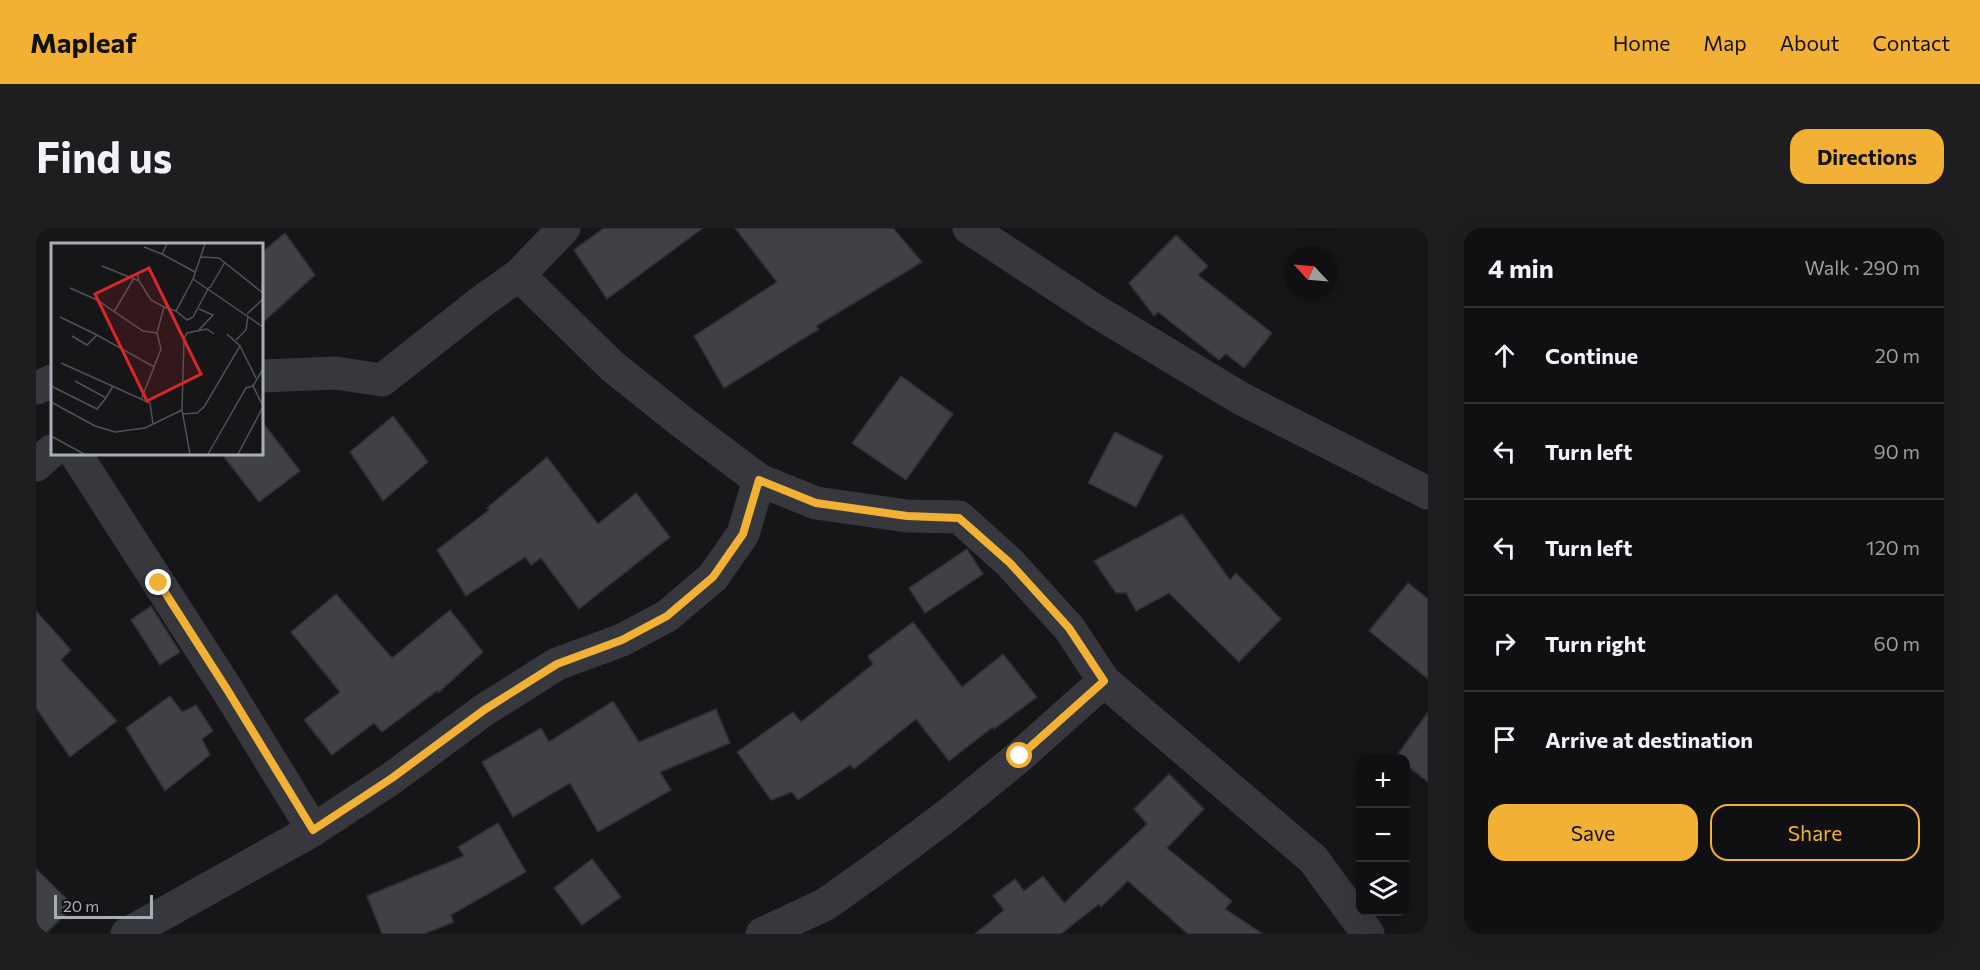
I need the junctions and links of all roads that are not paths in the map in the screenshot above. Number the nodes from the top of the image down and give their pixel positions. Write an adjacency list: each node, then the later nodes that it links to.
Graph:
1 (564, 228): 3 (street)
2 (969, 228): 9 (street)
3 (519, 275): 4 (street); 8 (street)
4 (262, 376)
5 (51, 452): 7 (street)
6 (76, 454): 11 (street)
7 (36, 465)
8 (759, 480): 10 (street); 11 (street)
9 (1428, 493)
10 (1104, 681): 13 (street); 14 (street)
11 (313, 830): 12 (street)
12 (127, 934)
13 (762, 934)
14 (1368, 934)

